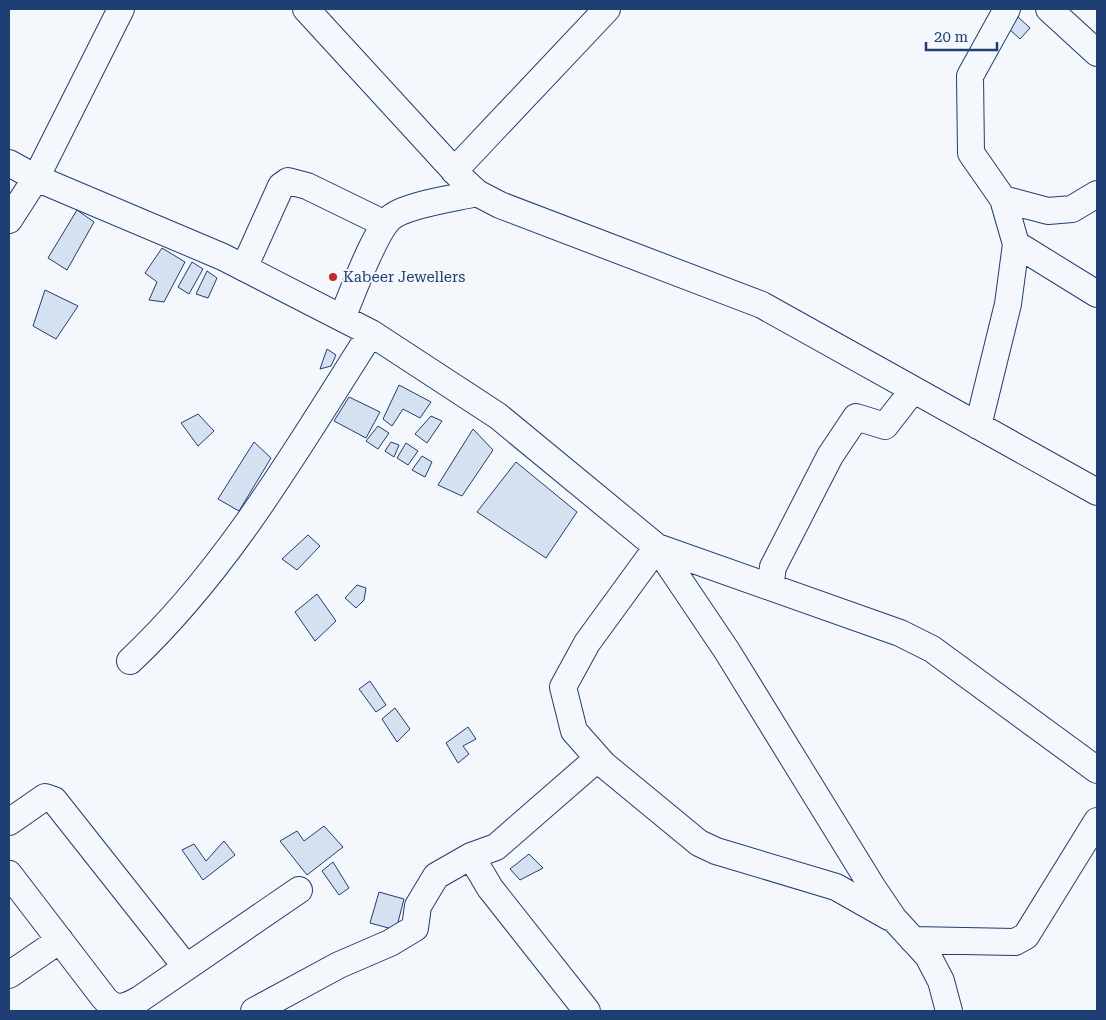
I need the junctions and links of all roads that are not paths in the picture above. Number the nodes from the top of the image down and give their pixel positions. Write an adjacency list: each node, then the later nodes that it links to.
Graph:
1 (121, 9): 9 (street)
2 (306, 9): 8 (street)
3 (607, 9): 8 (street)
4 (1008, 9): 12 (street)
5 (1049, 9): 6 (street)
6 (1097, 53)
7 (9, 163): 9 (street)
8 (454, 171): 10 (street)
9 (36, 178): 13 (street); 16 (street)
10 (478, 193): 14 (street); 20 (street)
11 (1097, 194): 12 (street)
12 (1003, 199): 15 (street)
13 (9, 220)
14 (385, 224): 16 (street); 18 (street)
15 (1016, 244): 17 (street); 21 (street)
16 (244, 268): 18 (street)
17 (1097, 294)
18 (342, 318): 19 (street)
19 (371, 333): 23 (street); 25 (street)
20 (913, 390): 21 (street); 24 (street)
21 (978, 426): 22 (street)
22 (1097, 492)
23 (658, 547): 24 (street); 26 (street); 33 (street)
24 (770, 588): 27 (street)
25 (130, 661)
26 (605, 766): 30 (street); 33 (street)
27 (1097, 770)
28 (1097, 821): 35 (street)
29 (9, 822): 36 (street)
30 (471, 856): 39 (street); 40 (street)
31 (13, 889): 34 (street)
32 (299, 890): 36 (street)
33 (894, 919): 35 (street)
34 (60, 940): 37 (street); 38 (street)
35 (913, 940): 41 (street)
36 (186, 967): 38 (street)
37 (9, 975)
38 (103, 1008)
39 (254, 1011)
40 (587, 1011)
41 (949, 1011)

